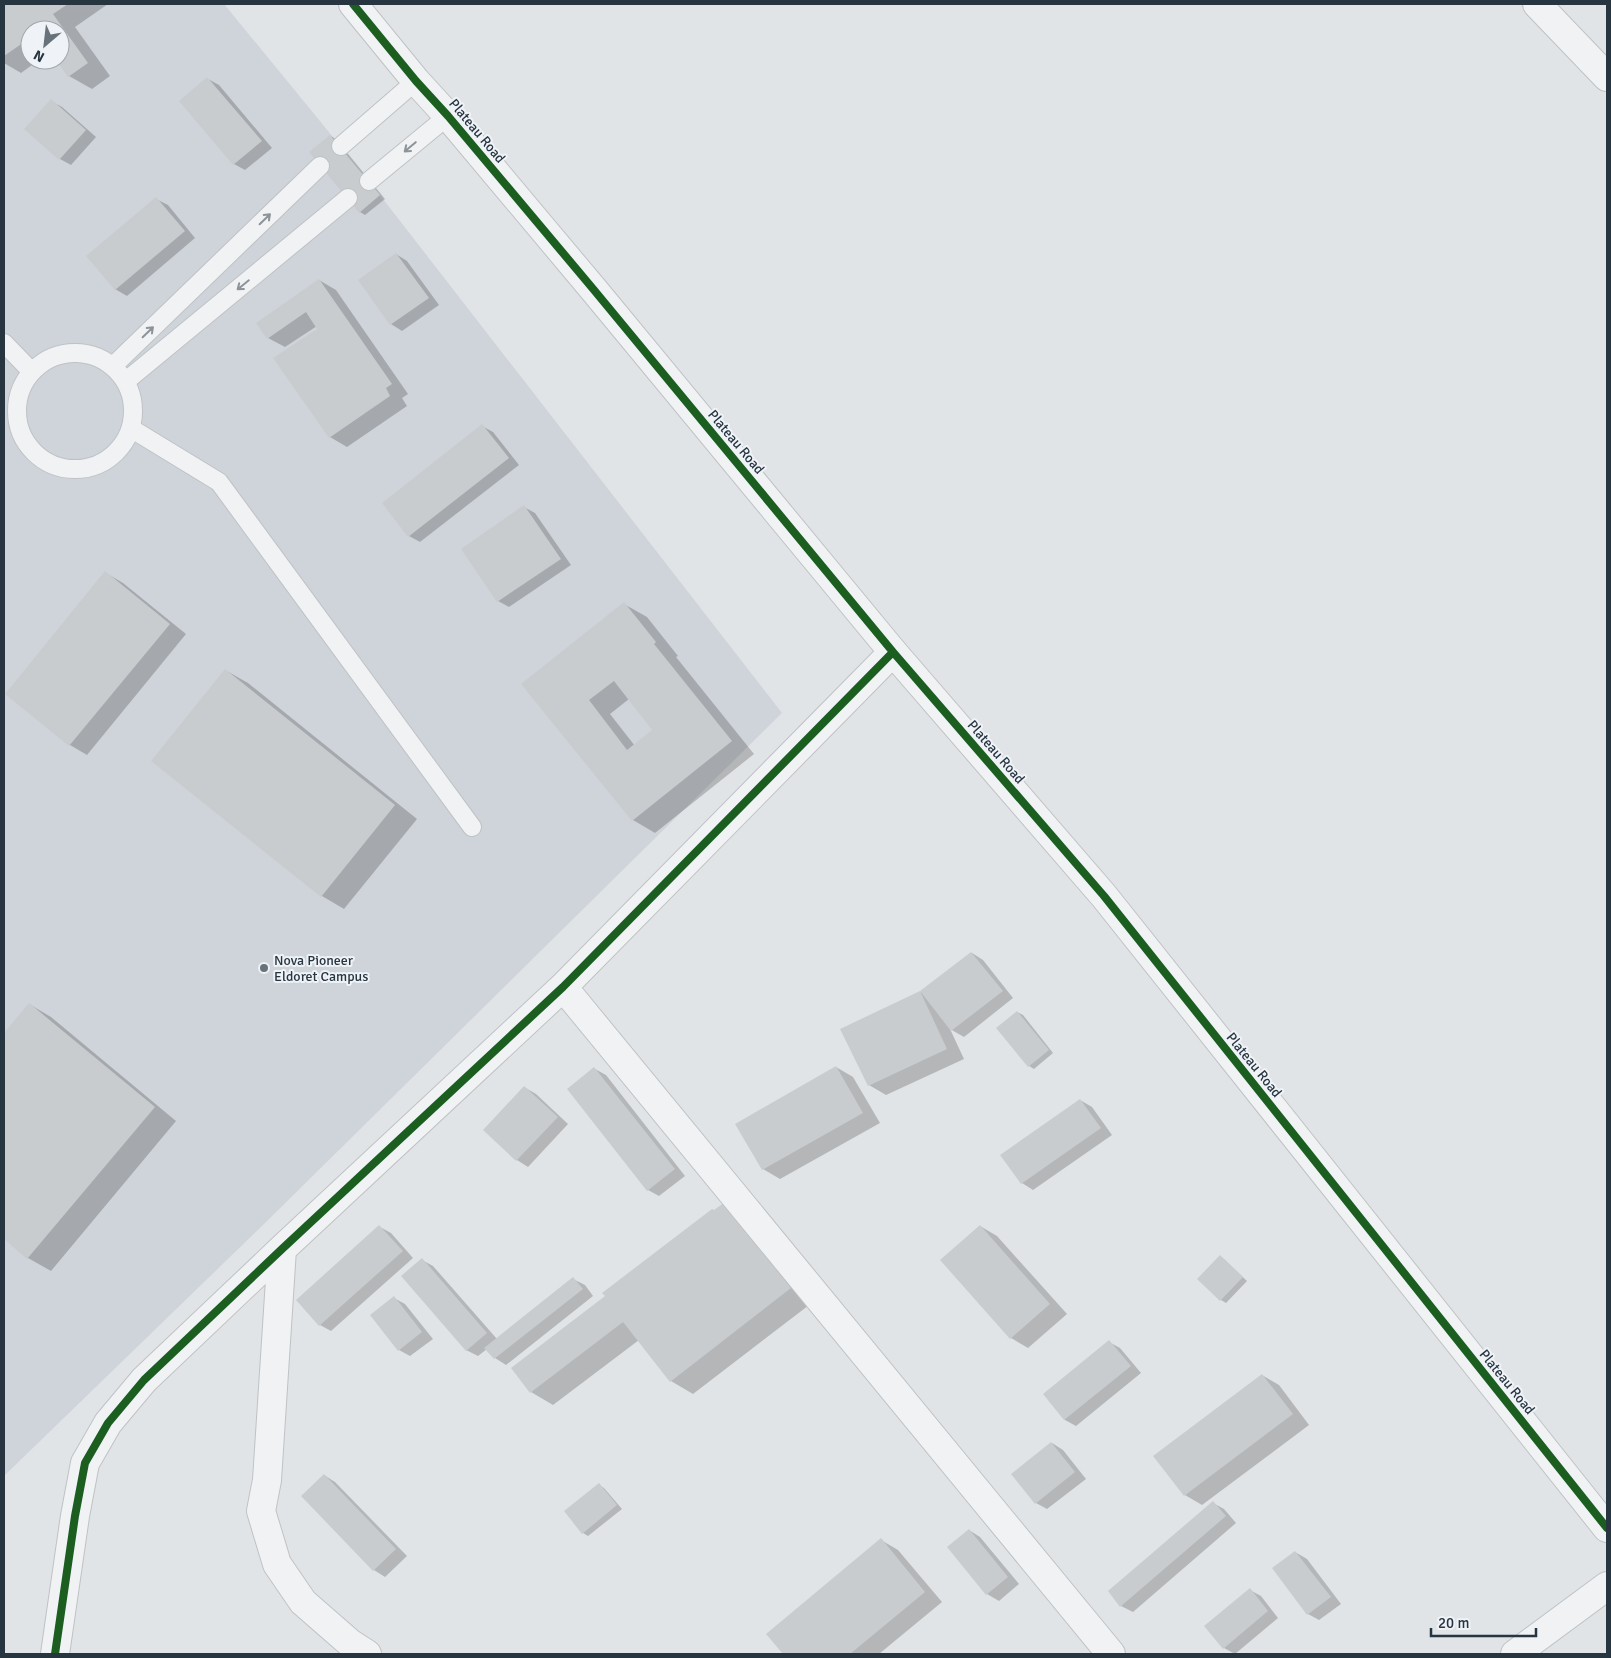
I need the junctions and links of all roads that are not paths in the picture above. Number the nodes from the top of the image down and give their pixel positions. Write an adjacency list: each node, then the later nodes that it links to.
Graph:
1 (353, 4): 4 (street, Plateau Road)
2 (1537, 4): 3 (street)
3 (1607, 77)
4 (416, 81): 5 (street, Plateau Road); 6 (lane)
5 (448, 116): 8 (lane, one-way to 8); 15 (street, Plateau Road)
6 (341, 146)
7 (320, 166): 11 (lane, one-way to 7)
8 (369, 181)
9 (348, 198): 13 (lane, one-way to 13)
10 (4, 343): 12 (lane)
11 (113, 366): 12 (lane); 13 (lane)
12 (32, 372): 14 (lane)
13 (126, 381): 14 (lane)
14 (132, 429): 16 (lane)
15 (893, 652): 17 (street); 19 (street, Plateau Road)
16 (472, 827)
17 (563, 987): 18 (street); 23 (street)
18 (282, 1249): 21 (street); 22 (street)
19 (1607, 1528)
20 (1607, 1586): 24 (street)
21 (56, 1654)
22 (367, 1654)
23 (1112, 1654)
24 (1515, 1654)

